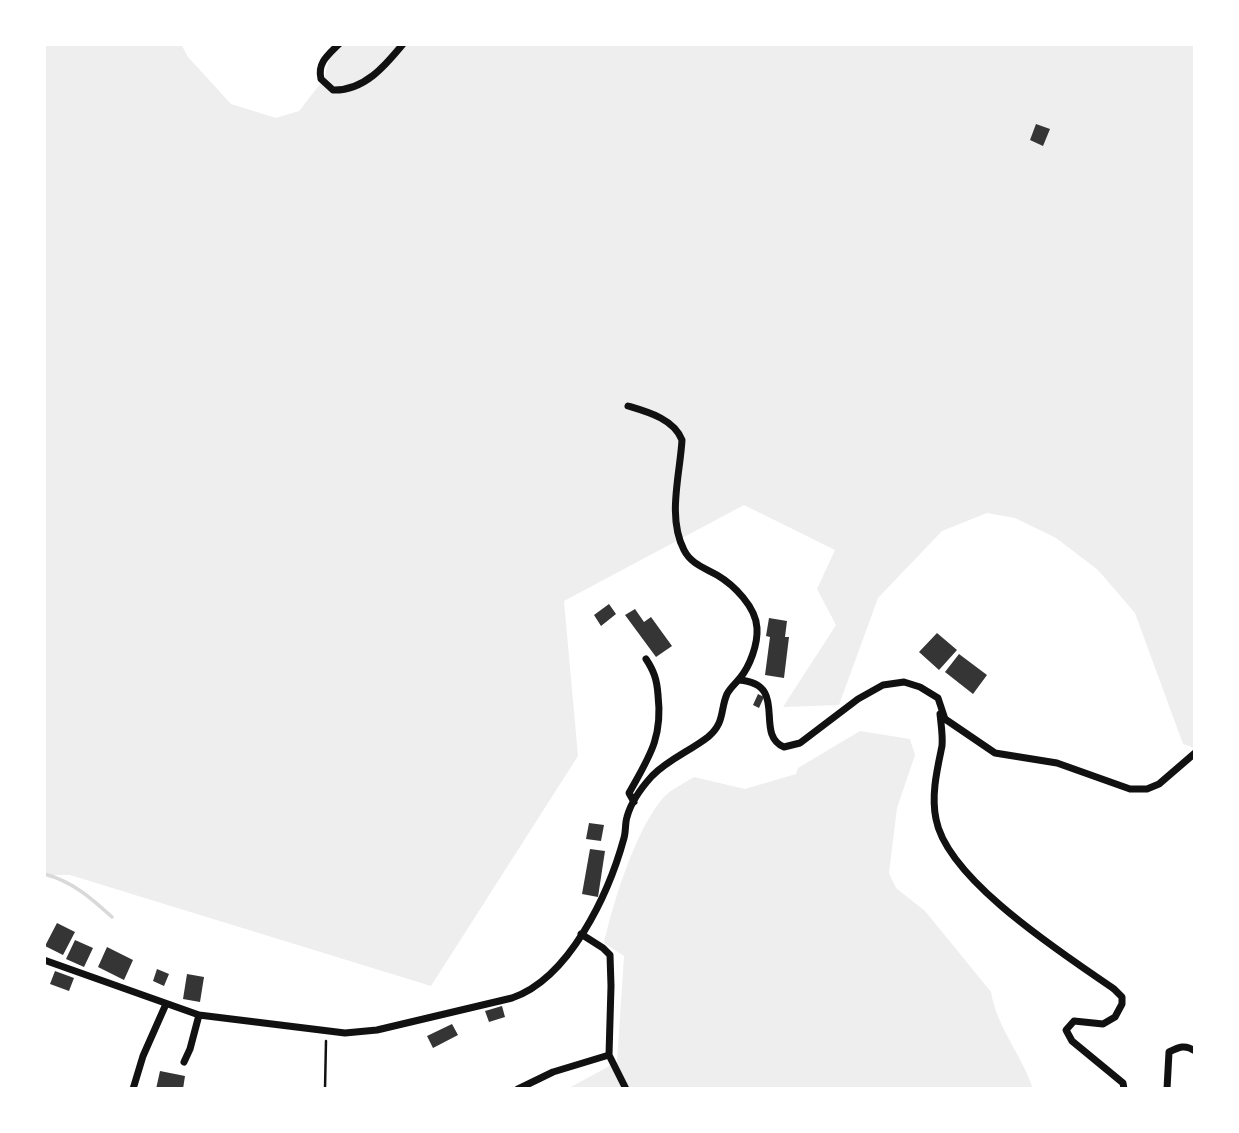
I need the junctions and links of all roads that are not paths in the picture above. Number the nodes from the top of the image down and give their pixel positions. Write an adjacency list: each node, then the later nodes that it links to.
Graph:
1 (339, 44): 2 (street)
2 (403, 44)
3 (628, 406): 5 (street)
4 (646, 659): 8 (street)
5 (739, 680): 6 (street); 8 (street)
6 (940, 702): 7 (street); 19 (street)
7 (1195, 753)
8 (634, 802): 9 (street)
9 (581, 934): 12 (street); 14 (street)
10 (44, 960): 11 (street)
11 (166, 1004): 12 (street); 16 (street)
12 (200, 1015): 15 (street)
13 (1195, 1051): 20 (street)
14 (609, 1055): 17 (street); 18 (street)
15 (184, 1062)
16 (133, 1089)
17 (518, 1089)
18 (626, 1089)
19 (1124, 1089)
20 (1167, 1089)

